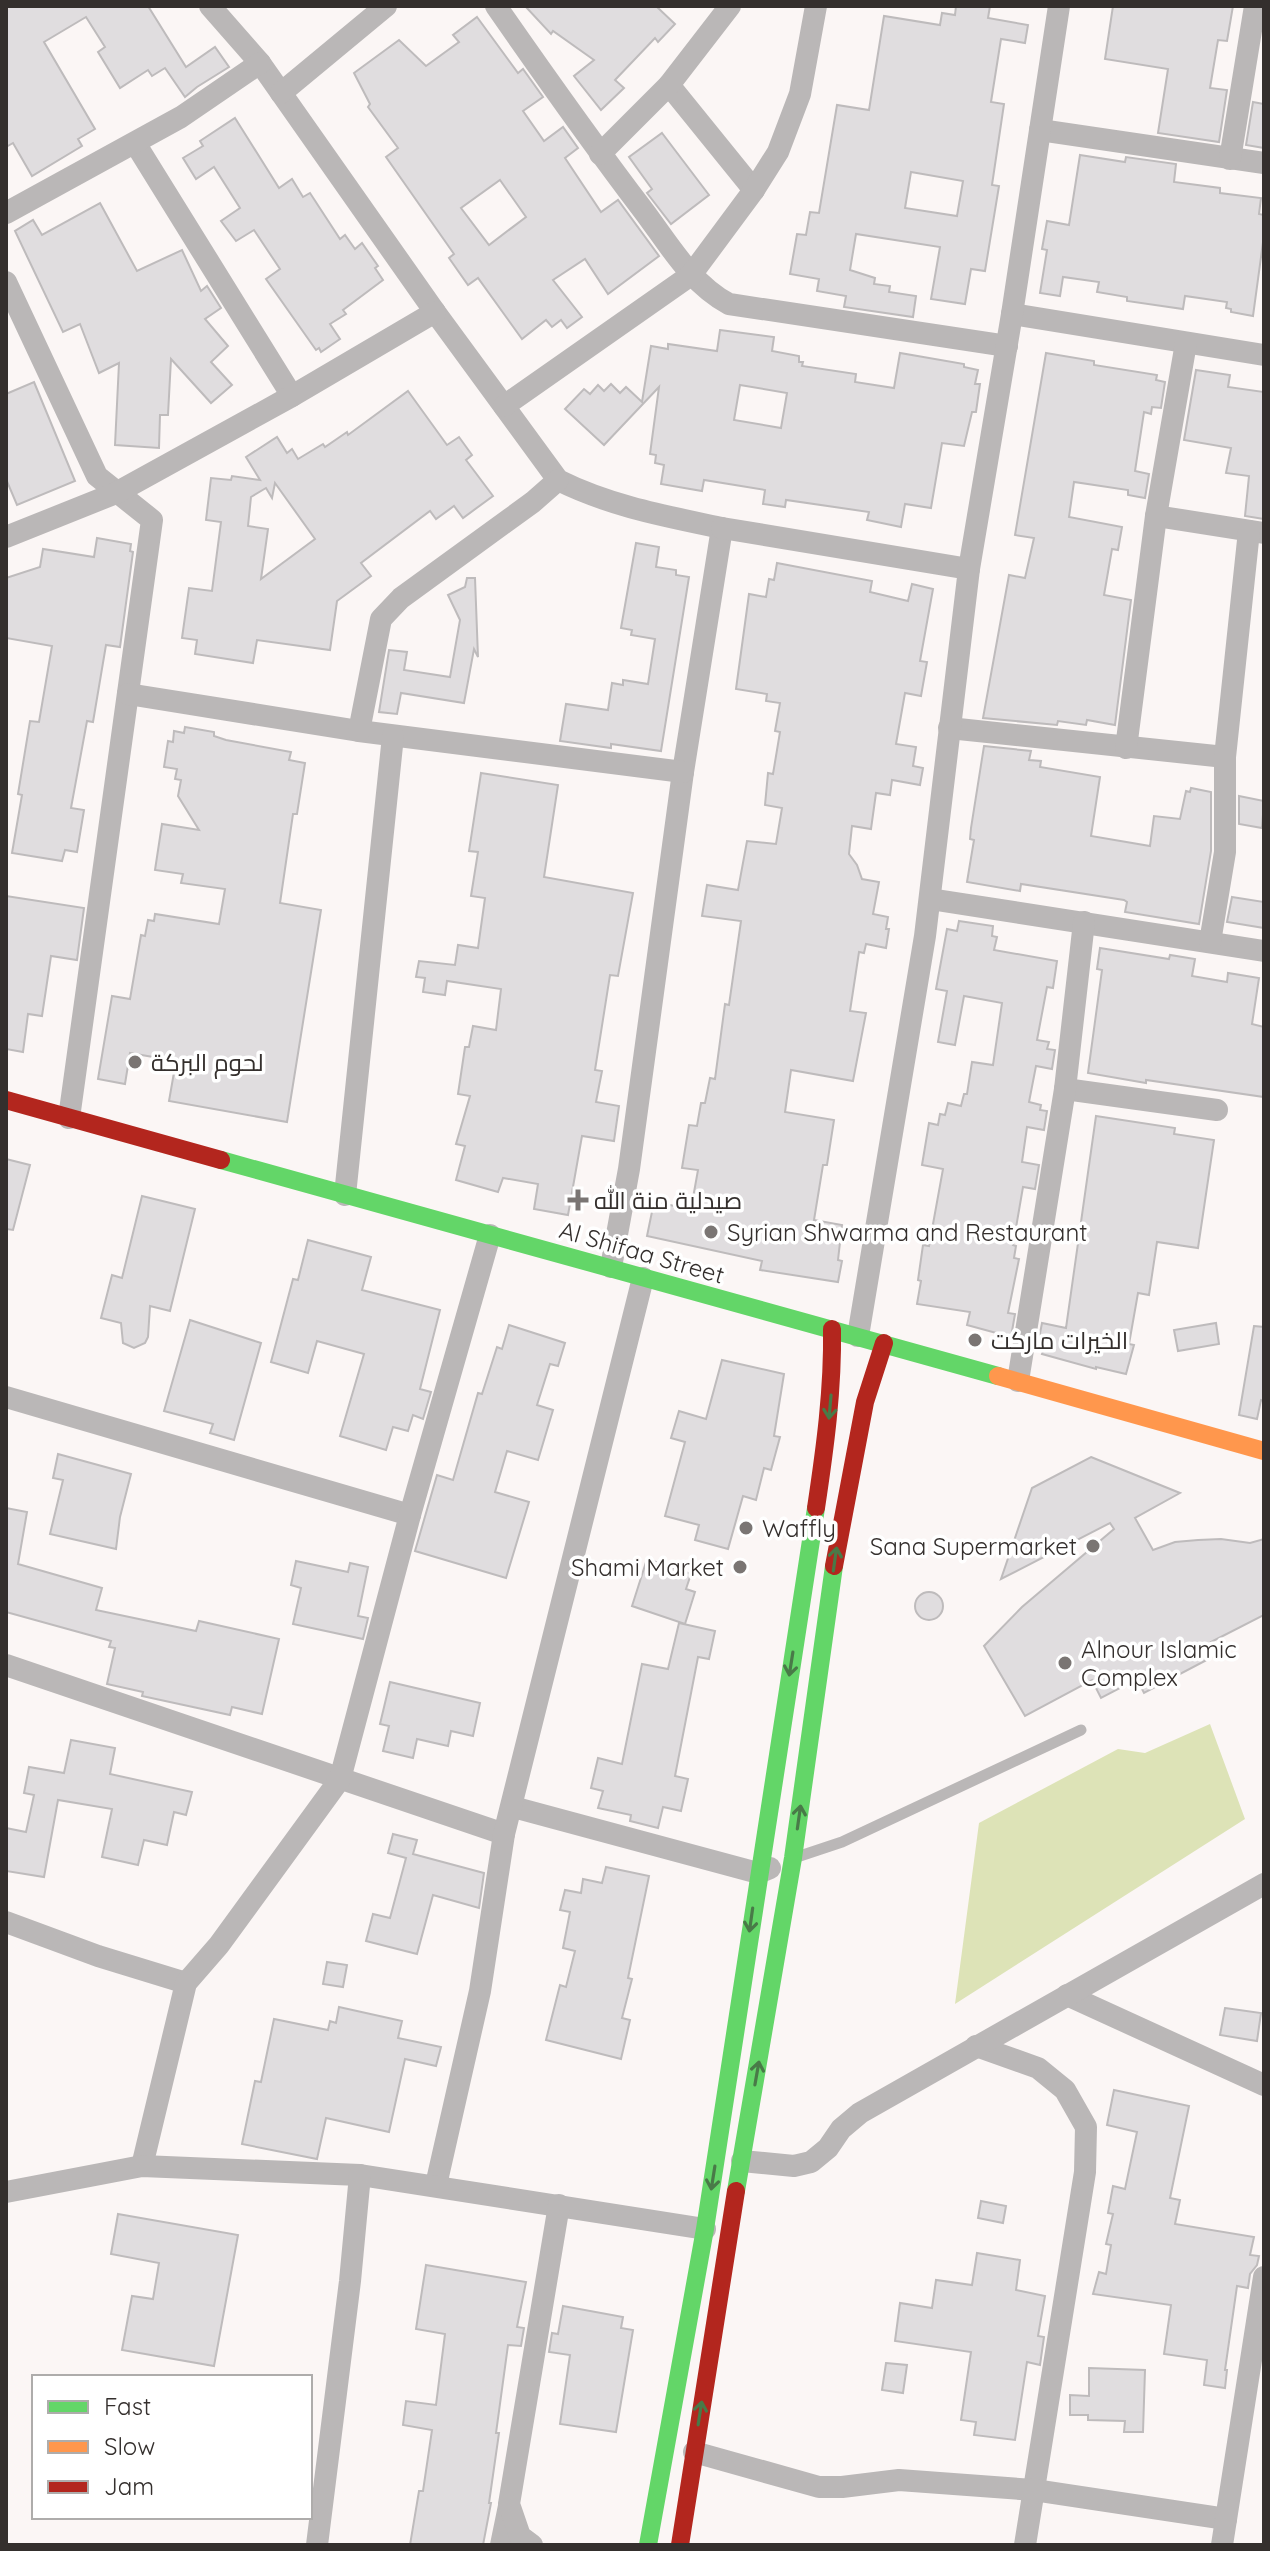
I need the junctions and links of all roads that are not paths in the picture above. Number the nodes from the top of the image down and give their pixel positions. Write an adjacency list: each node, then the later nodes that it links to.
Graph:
1 (210, 6): 8 (street)
2 (386, 6): 10 (street)
3 (496, 6): 13 (street)
4 (730, 6): 9 (street)
5 (816, 6): 16 (street)
6 (1059, 6): 11 (street)
7 (1255, 6): 14 (street)
8 (260, 63): 10 (street); 12 (street)
9 (669, 85): 13 (street); 16 (street)
10 (281, 93): 20 (street)
11 (1040, 130): 14 (street); 21 (street)
12 (135, 143): 17 (street); 25 (street)
13 (600, 154): 18 (street)
14 (1230, 159): 15 (street)
15 (1264, 163)
16 (754, 190): 18 (street)
17 (6, 213)
18 (691, 275): 23 (street); 26 (street)
19 (6, 282): 28 (street)
20 (435, 312): 25 (street); 26 (street)
21 (1012, 314): 22 (street); 23 (street)
22 (1186, 343): 24 (street); 29 (street)
23 (1007, 346): 33 (street)
24 (1264, 355)
25 (292, 396): 28 (street)
26 (504, 406): 27 (street)
27 (558, 480): 30 (street); 36 (street)
28 (116, 493): 32 (street); 34 (street)
29 (1156, 516): 31 (street); 38 (street)
30 (722, 528): 33 (street); 40 (street)
31 (1256, 532): 39 (street)
32 (6, 537)
33 (969, 569): 35 (street)
34 (128, 694): 36 (street); 48 (street)
35 (949, 728): 38 (street); 41 (street)
36 (359, 731): 37 (street)
37 (393, 736): 40 (street); 49 (street)
38 (1126, 748): 39 (street)
39 (1225, 757): 43 (street)
40 (683, 772): 51 (street)
41 (930, 899): 42 (street); 54 (street)
42 (1084, 922): 43 (street); 45 (street)
43 (1210, 942): 44 (street)
44 (1264, 951)
45 (1065, 1089): 47 (street); 56 (street)
46 (6, 1100): 48 (street, Al Shifaa Street)
47 (1217, 1110)
48 (69, 1118): 49 (street, Al Shifaa Street)
49 (345, 1195): 50 (street, Al Shifaa Street)
50 (490, 1235): 51 (street, Al Shifaa Street); 59 (street)
51 (611, 1267): 52 (street, Al Shifaa Street)
52 (643, 1278): 53 (street, Al Shifaa Street); 63 (street)
53 (832, 1329): 54 (street, Al Shifaa Street); 66 (street, one-way to 66)
54 (858, 1336): 55 (street, Al Shifaa Street)
55 (884, 1343): 56 (street, Al Shifaa Street); 65 (street, one-way to 55)
56 (1018, 1381): 58 (street, Al Shifaa Street)
57 (6, 1397): 59 (street)
58 (1264, 1451)
59 (410, 1515): 62 (street)
60 (7, 1668): 62 (street)
61 (1081, 1730): 65 (lane)
62 (340, 1779): 64 (street); 69 (street)
63 (513, 1807): 64 (street); 66 (street)
64 (504, 1834): 76 (street)
65 (793, 1858): 66 (street); 73 (street, one-way to 65)
66 (758, 1873): 79 (street, one-way to 79)
67 (1264, 1884): 70 (street)
68 (6, 1922): 69 (street)
69 (186, 1983): 74 (street)
70 (1067, 1995): 71 (street); 72 (street)
71 (976, 2046): 73 (street); 82 (street)
72 (1264, 2085)
73 (742, 2161): 81 (street, one-way to 73)
74 (142, 2166): 75 (street); 77 (street)
75 (360, 2175): 76 (street); 85 (street)
76 (436, 2185): 78 (street)
77 (6, 2192)
78 (559, 2205): 79 (street); 83 (street)
79 (705, 2229): 88 (street)
80 (1264, 2277): 84 (street)
81 (694, 2452): 82 (street); 89 (street)
82 (1034, 2490): 84 (street); 90 (street)
83 (509, 2504): 86 (street); 87 (street)
84 (1226, 2519): 91 (street)
85 (317, 2545)
86 (501, 2545)
87 (532, 2545)
88 (648, 2545)
89 (680, 2545)
90 (1025, 2545)
91 (1222, 2545)

